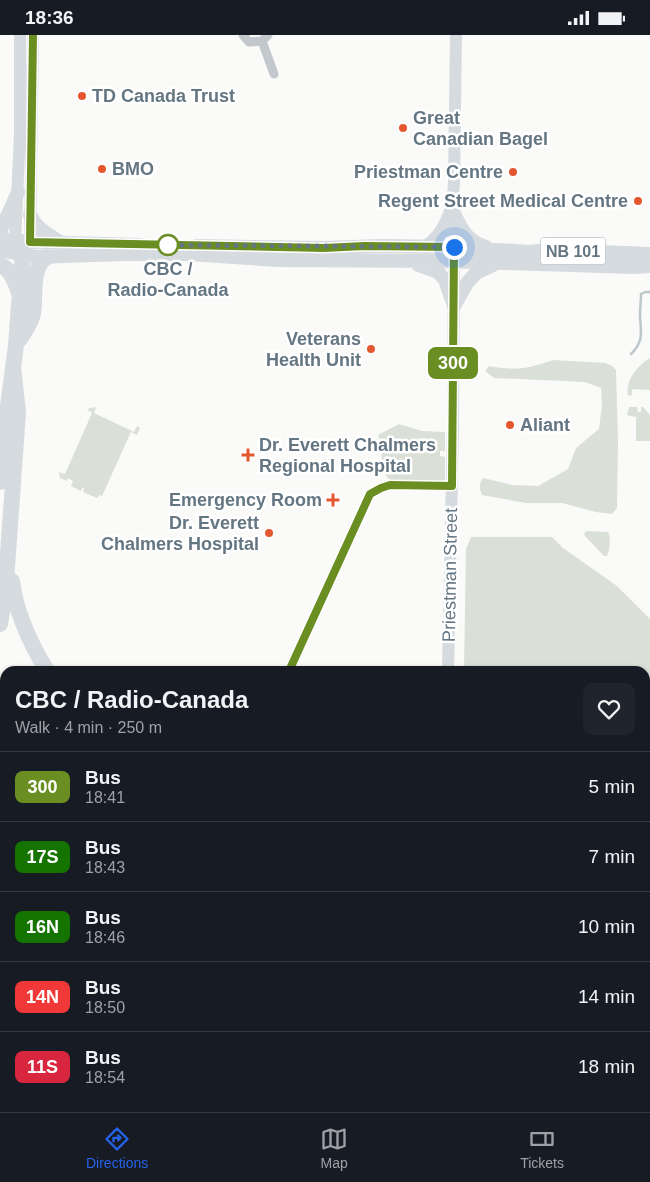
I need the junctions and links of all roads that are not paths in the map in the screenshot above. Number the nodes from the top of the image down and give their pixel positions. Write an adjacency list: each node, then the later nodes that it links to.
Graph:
1 (20, 35): 7 (street)
2 (33, 35): 9 (street)
3 (243, 35): 5 (street)
4 (456, 35): 8 (street, Priestman Street)
5 (265, 38): 6 (street)
6 (274, 73)
7 (18, 193): 10 (main road); 13 (street)
8 (452, 209): 14 (main road); 16 (street, Priestman Street); 18 (main road)
9 (30, 215): 12 (main road); 13 (street)
10 (0, 232)
11 (0, 239): 13 (main road, NB 101)
12 (62, 243): 13 (main road, NB 101); 14 (main road, NB 101)
13 (23, 246): 15 (main road, NB 101); 19 (main road, NB 101); 23 (highway)
14 (426, 247): 16 (main road, NB 101)
15 (0, 251)
16 (454, 254): 18 (main road, NB 101); 20 (main road, NB 101); 24 (street, Priestman Street)
17 (650, 254): 18 (main road, NB 101)
18 (496, 256): 22 (main road, NB 101); 24 (main road)
19 (47, 257): 20 (main road, NB 101); 25 (highway)
20 (411, 260): 24 (main road)
21 (0, 265): 23 (highway)
22 (650, 266)
23 (20, 298): 25 (highway)
24 (454, 306): 33 (street, Priestman Street)
25 (16, 345): 26 (highway)
26 (13, 367): 27 (highway); 30 (highway)
27 (9, 394): 28 (highway); 29 (highway)
28 (0, 418)
29 (0, 482)
30 (10, 533): 31 (highway); 32 (highway)
31 (0, 624)
32 (44, 666)
33 (448, 666)

